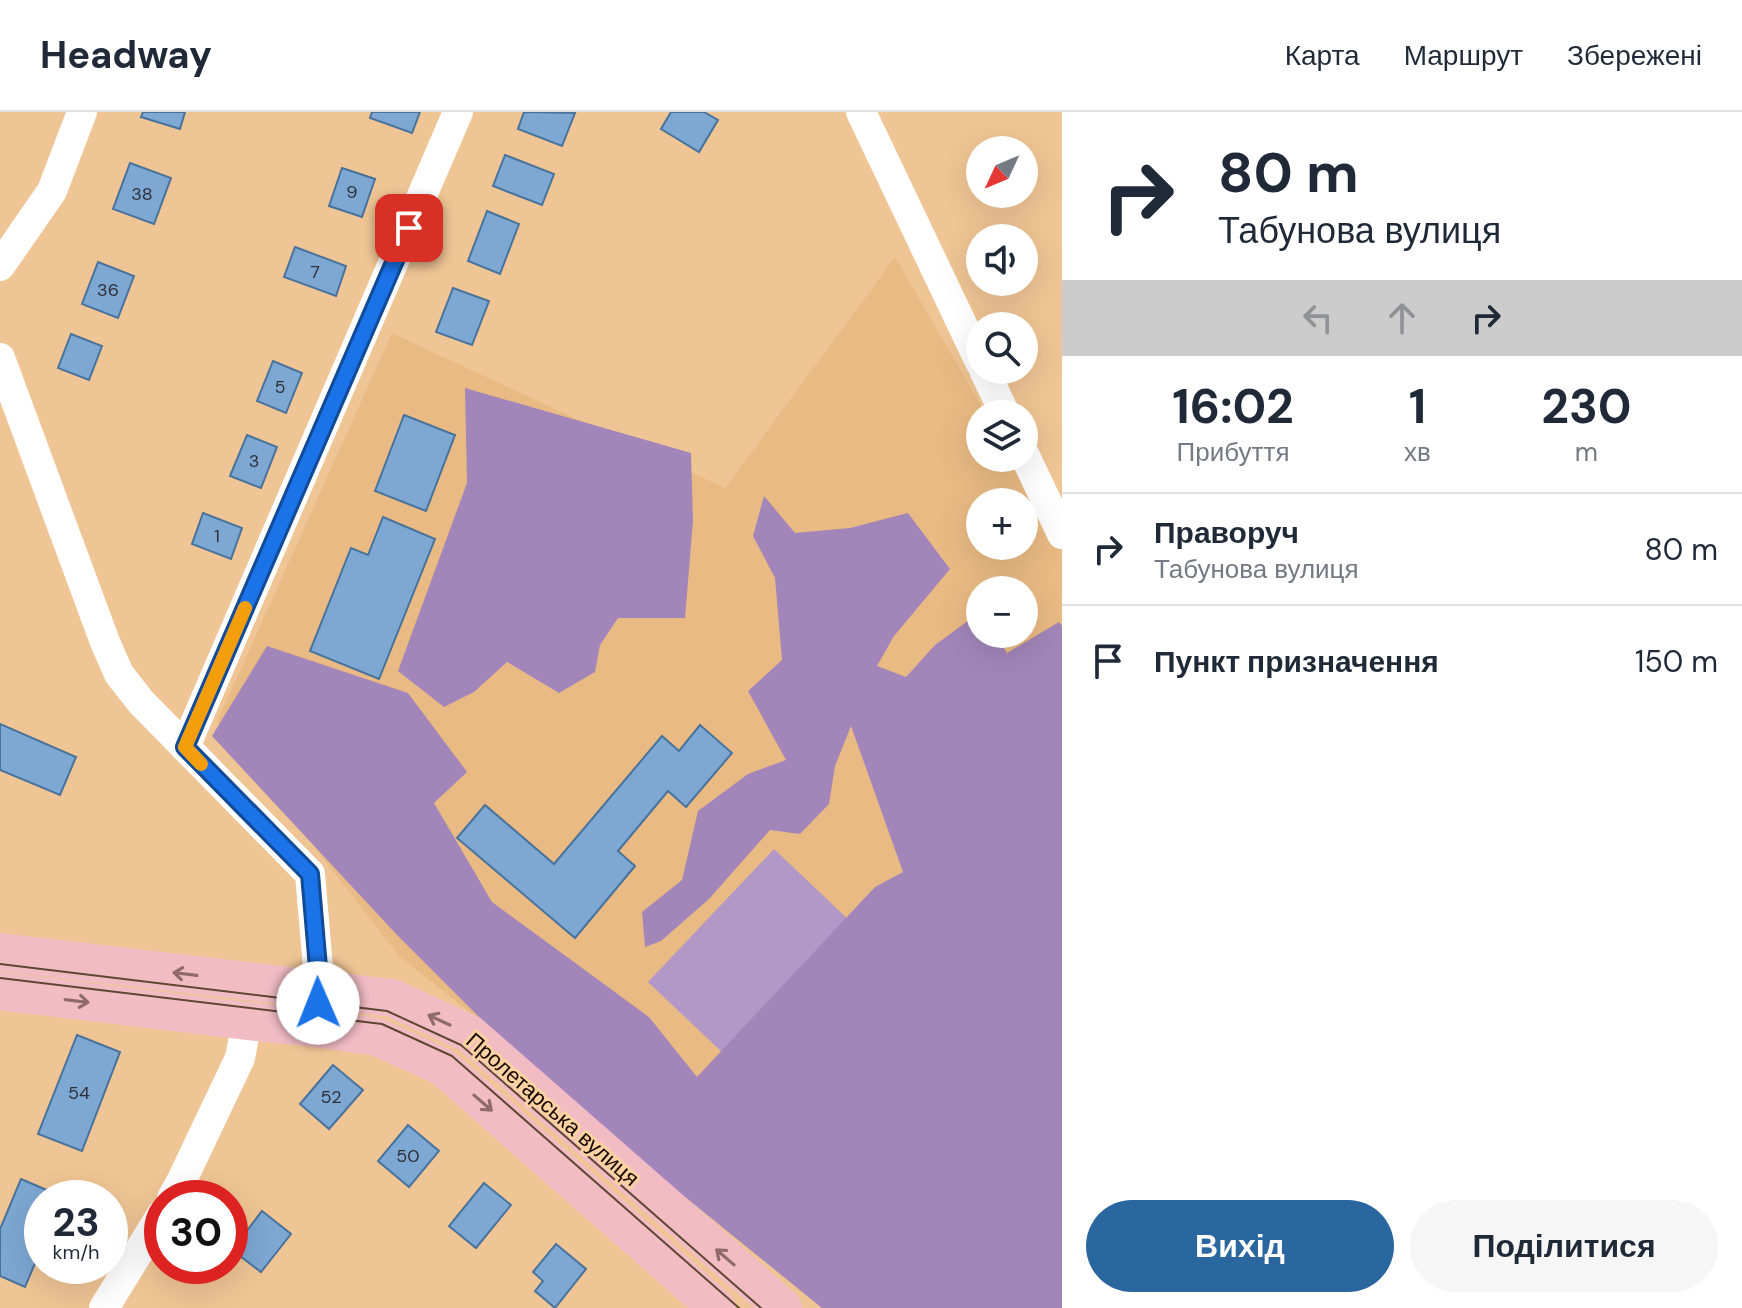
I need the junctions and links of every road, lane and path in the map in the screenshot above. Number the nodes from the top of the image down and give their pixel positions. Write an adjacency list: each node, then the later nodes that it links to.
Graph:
1 (82, 112): 4 (street)
2 (458, 112): 9 (street)
3 (861, 112): 5 (street)
4 (0, 266)
5 (966, 333)
6 (0, 358): 9 (street)
7 (1033, 472): 8 (street)
8 (1062, 534)
9 (185, 747): 12 (street)
10 (0, 952): 12 (main road, Пролетарська вулиця, one-way to 10)
11 (0, 991): 13 (main road, Пролетарська вулиця, one-way to 13)
12 (317, 1009): 13 (main road, Пролетарська вулиця); 17 (main road, Пролетарська вулиця, one-way to 17); 18 (main road, Пролетарська вулиця, one-way to 12)
13 (247, 1021): 14 (street)
14 (182, 1180)
15 (144, 1248): 16 (street)
16 (114, 1304)
17 (717, 1308)
18 (783, 1308)

